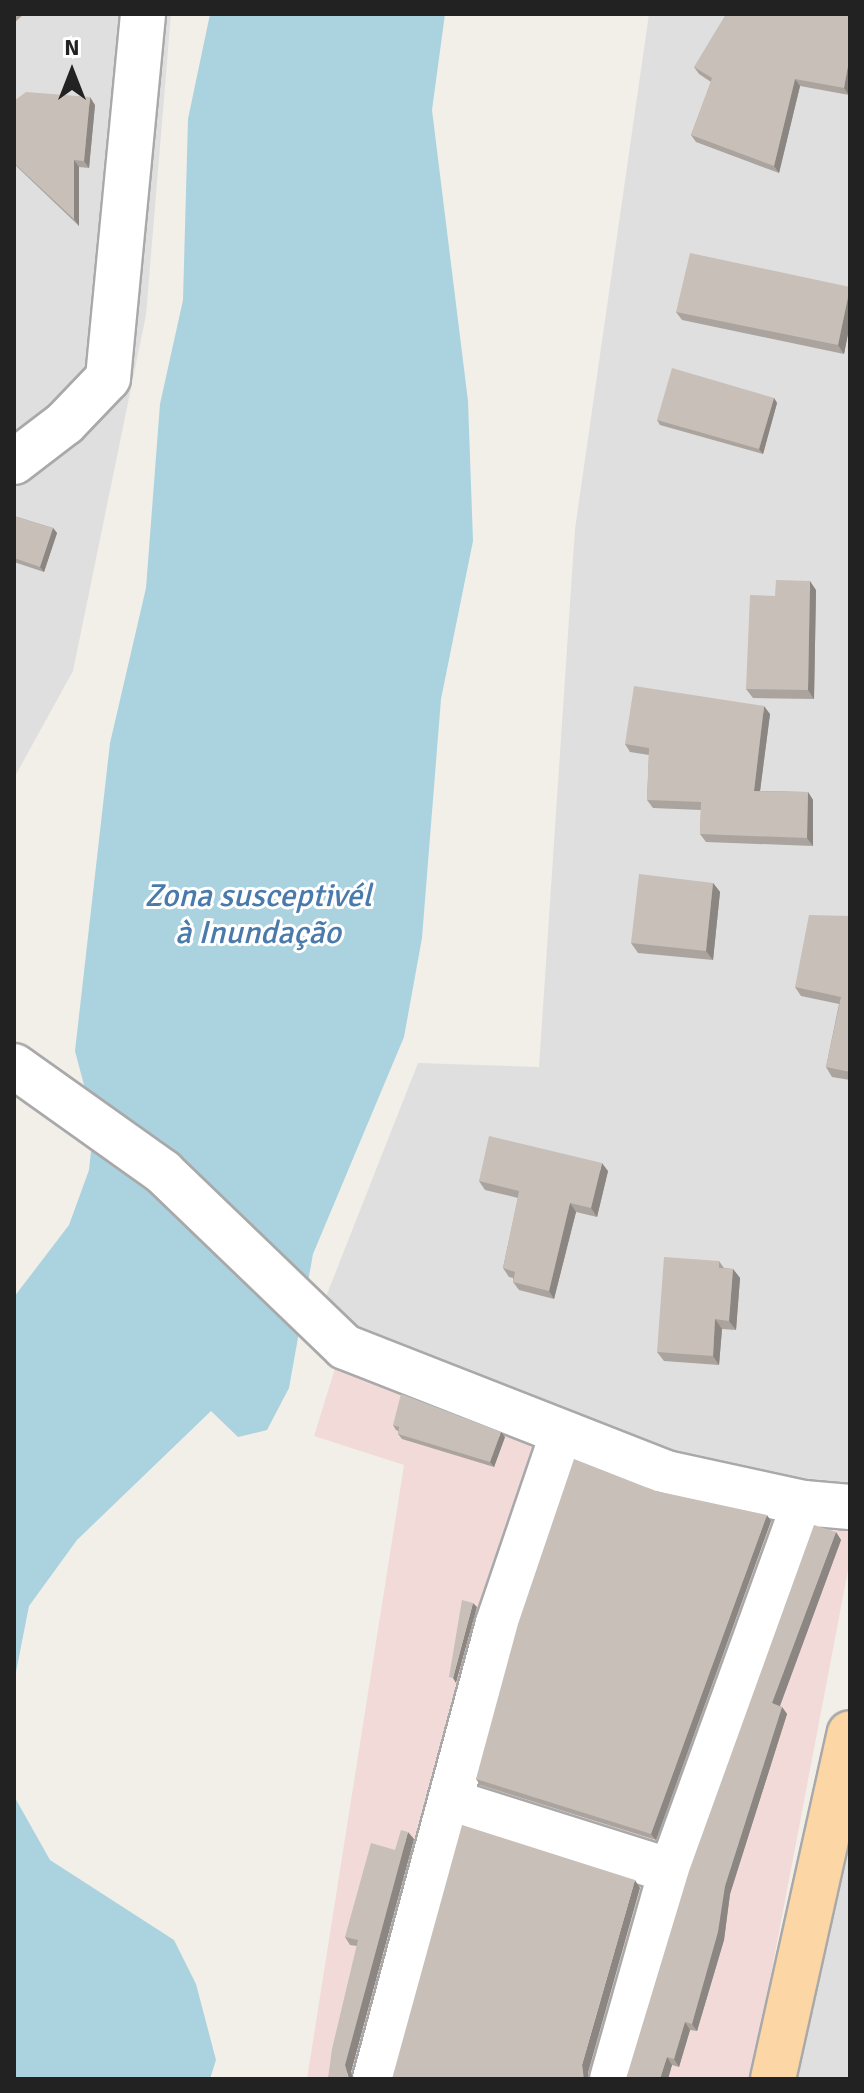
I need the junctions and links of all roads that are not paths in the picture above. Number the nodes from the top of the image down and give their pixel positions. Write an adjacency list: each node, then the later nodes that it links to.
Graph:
1 (143, 14): 2 (street)
2 (14, 462)
3 (14, 1066): 4 (street)
4 (562, 1435): 5 (street); 8 (street)
5 (804, 1503): 6 (street); 9 (street)
6 (850, 1507)
7 (850, 1733): 12 (main road)
8 (452, 1802): 9 (street); 10 (street)
9 (671, 1871): 11 (street)
10 (375, 2079)
11 (612, 2079)
12 (773, 2079)

